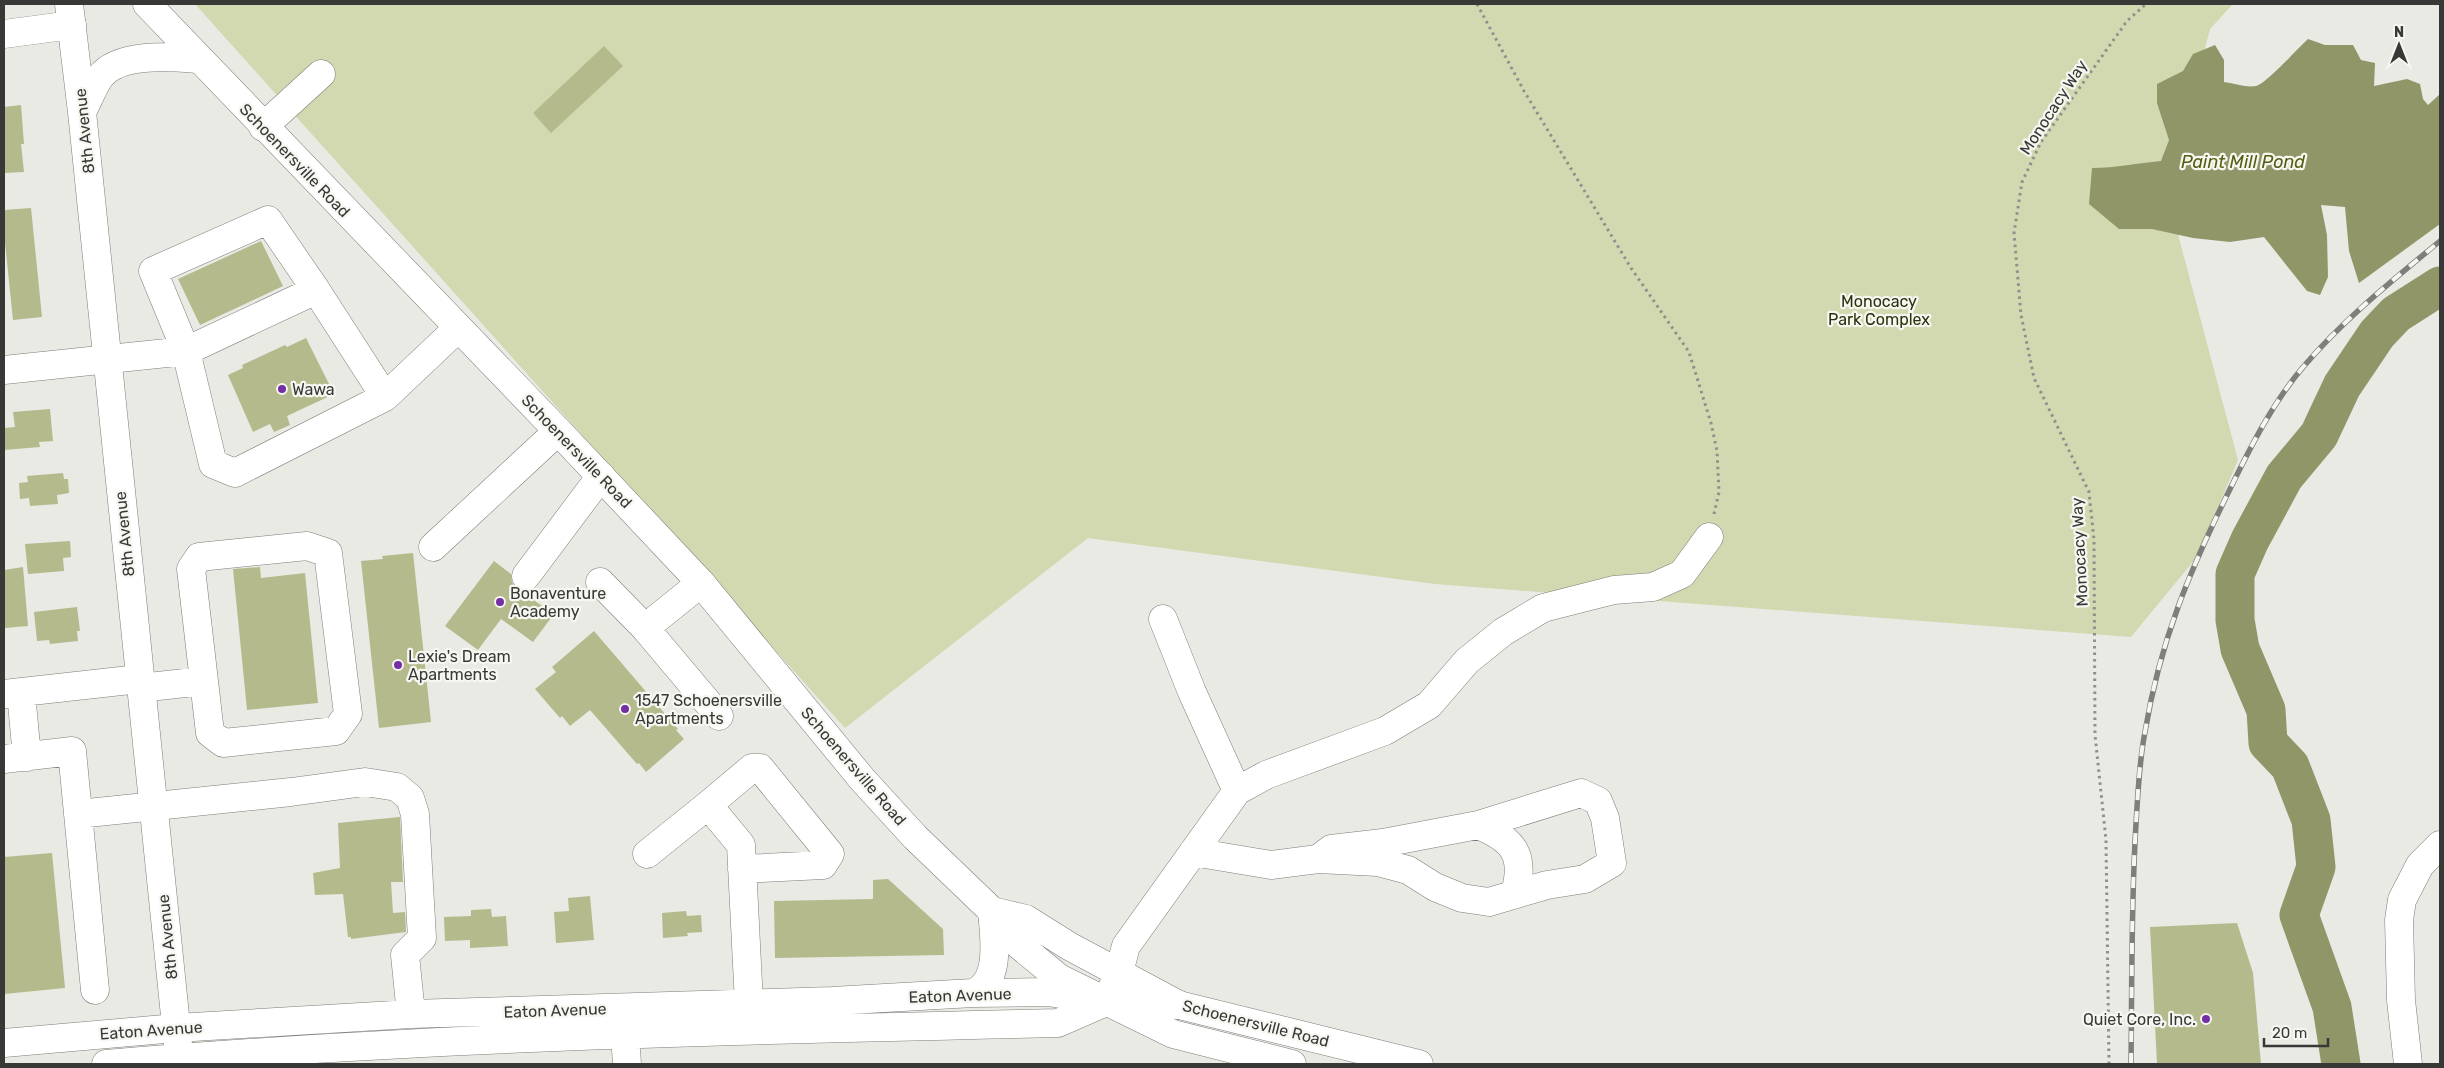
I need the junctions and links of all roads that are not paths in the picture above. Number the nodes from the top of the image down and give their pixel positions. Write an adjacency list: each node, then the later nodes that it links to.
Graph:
1 (147, 4): 4 (main road, Schoenersville Road)
2 (70, 14): 3 (main road); 6 (main road, 8th Avenue)
3 (4, 34)
4 (198, 58): 6 (main road); 7 (main road, Schoenersville Road)
5 (321, 74): 7 (main road)
6 (82, 112): 11 (main road, 8th Avenue)
7 (264, 126): 9 (main road, Schoenersville Road)
8 (316, 290): 10 (main road); 10 (main road); 13 (main road)
9 (458, 328): 13 (main road); 14 (main road, Schoenersville Road)
10 (186, 351): 11 (main road); 13 (main road)
11 (107, 360): 12 (main road); 24 (main road, 8th Avenue)
12 (4, 370)
13 (385, 397)
14 (558, 431): 15 (main road, Schoenersville Road); 17 (main road)
15 (601, 476): 18 (main road); 20 (main road, Schoenersville Road)
16 (1709, 537): 28 (main road)
17 (432, 547)
18 (526, 576)
19 (600, 582): 22 (main road)
20 (701, 583): 22 (main road); 39 (main road, Schoenersville Road)
21 (1163, 619): 28 (main road)
22 (644, 628): 26 (main road)
23 (203, 681): 23 (main road); 24 (main road)
24 (140, 684): 25 (main road); 29 (main road, 8th Avenue)
25 (12, 694): 27 (main road)
26 (719, 716)
27 (16, 758): 31 (main road)
28 (1237, 791): 34 (main road)
29 (153, 805): 31 (main road); 46 (main road); 47 (main road, 8th Avenue)
30 (708, 805): 35 (main road); 37 (main road); 37 (main road)
31 (78, 814): 41 (main road)
32 (1478, 825): 36 (main road); 38 (main road); 38 (main road)
33 (2440, 844): 56 (main road)
34 (1193, 852): 36 (main road); 40 (main road)
35 (647, 854)
36 (1318, 859): 38 (main road)
37 (742, 869): 44 (main road)
38 (1514, 893)
39 (992, 911): 40 (main road, Schoenersville Road); 42 (main road); 43 (main road, Schoenersville Road)
40 (1119, 972): 43 (main road); 45 (main road, Schoenersville Road)
41 (95, 990)
42 (973, 993): 43 (main road, Eaton Avenue); 44 (main road, Eaton Avenue)
43 (1106, 1002): 45 (main road, Eaton Avenue); 48 (main road, Eaton Avenue); 54 (main road, Schoenersville Road)
44 (749, 1004): 46 (main road, Eaton Avenue)
45 (1179, 1005): 55 (main road, Schoenersville Road)
46 (411, 1014): 47 (main road, Eaton Avenue)
47 (176, 1028): 49 (main road, Eaton Avenue); 51 (main road, 8th Avenue)
48 (625, 1034): 50 (main road, Eaton Avenue); 53 (main road)
49 (4, 1042)
50 (412, 1055): 51 (main road, Eaton Avenue)
51 (180, 1061): 52 (main road, Eaton Avenue)
52 (106, 1064)
53 (627, 1064)
54 (1292, 1064)
55 (1419, 1064)
56 (2408, 1064)

